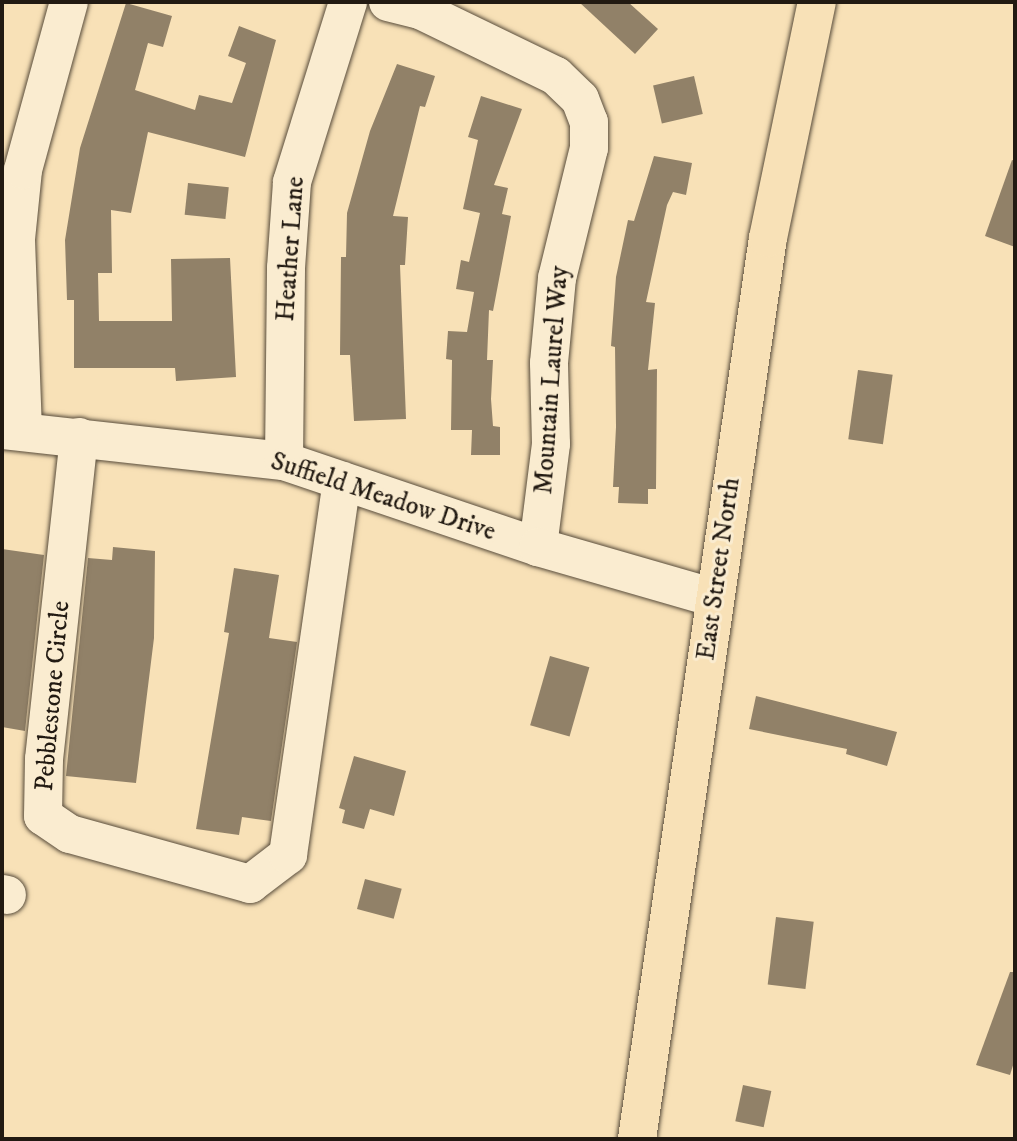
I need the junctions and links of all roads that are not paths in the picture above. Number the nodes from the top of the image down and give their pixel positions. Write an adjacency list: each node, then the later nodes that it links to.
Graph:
1 (69, 2): 5 (street)
2 (348, 2): 7 (street, Heather Lane)
3 (388, 2): 9 (street, Mountain Laurel Way)
4 (817, 2): 10 (main road, East Street North)
5 (12, 431): 6 (street, Suffield Meadow Drive)
6 (79, 437): 7 (street, Suffield Meadow Drive); 8 (street, Pebblestone Circle)
7 (284, 461): 8 (street, Suffield Meadow Drive)
8 (342, 481): 9 (street, Suffield Meadow Drive)
9 (538, 547): 10 (street, Suffield Meadow Drive)
10 (715, 598): 11 (main road, East Street North)
11 (637, 1139)

